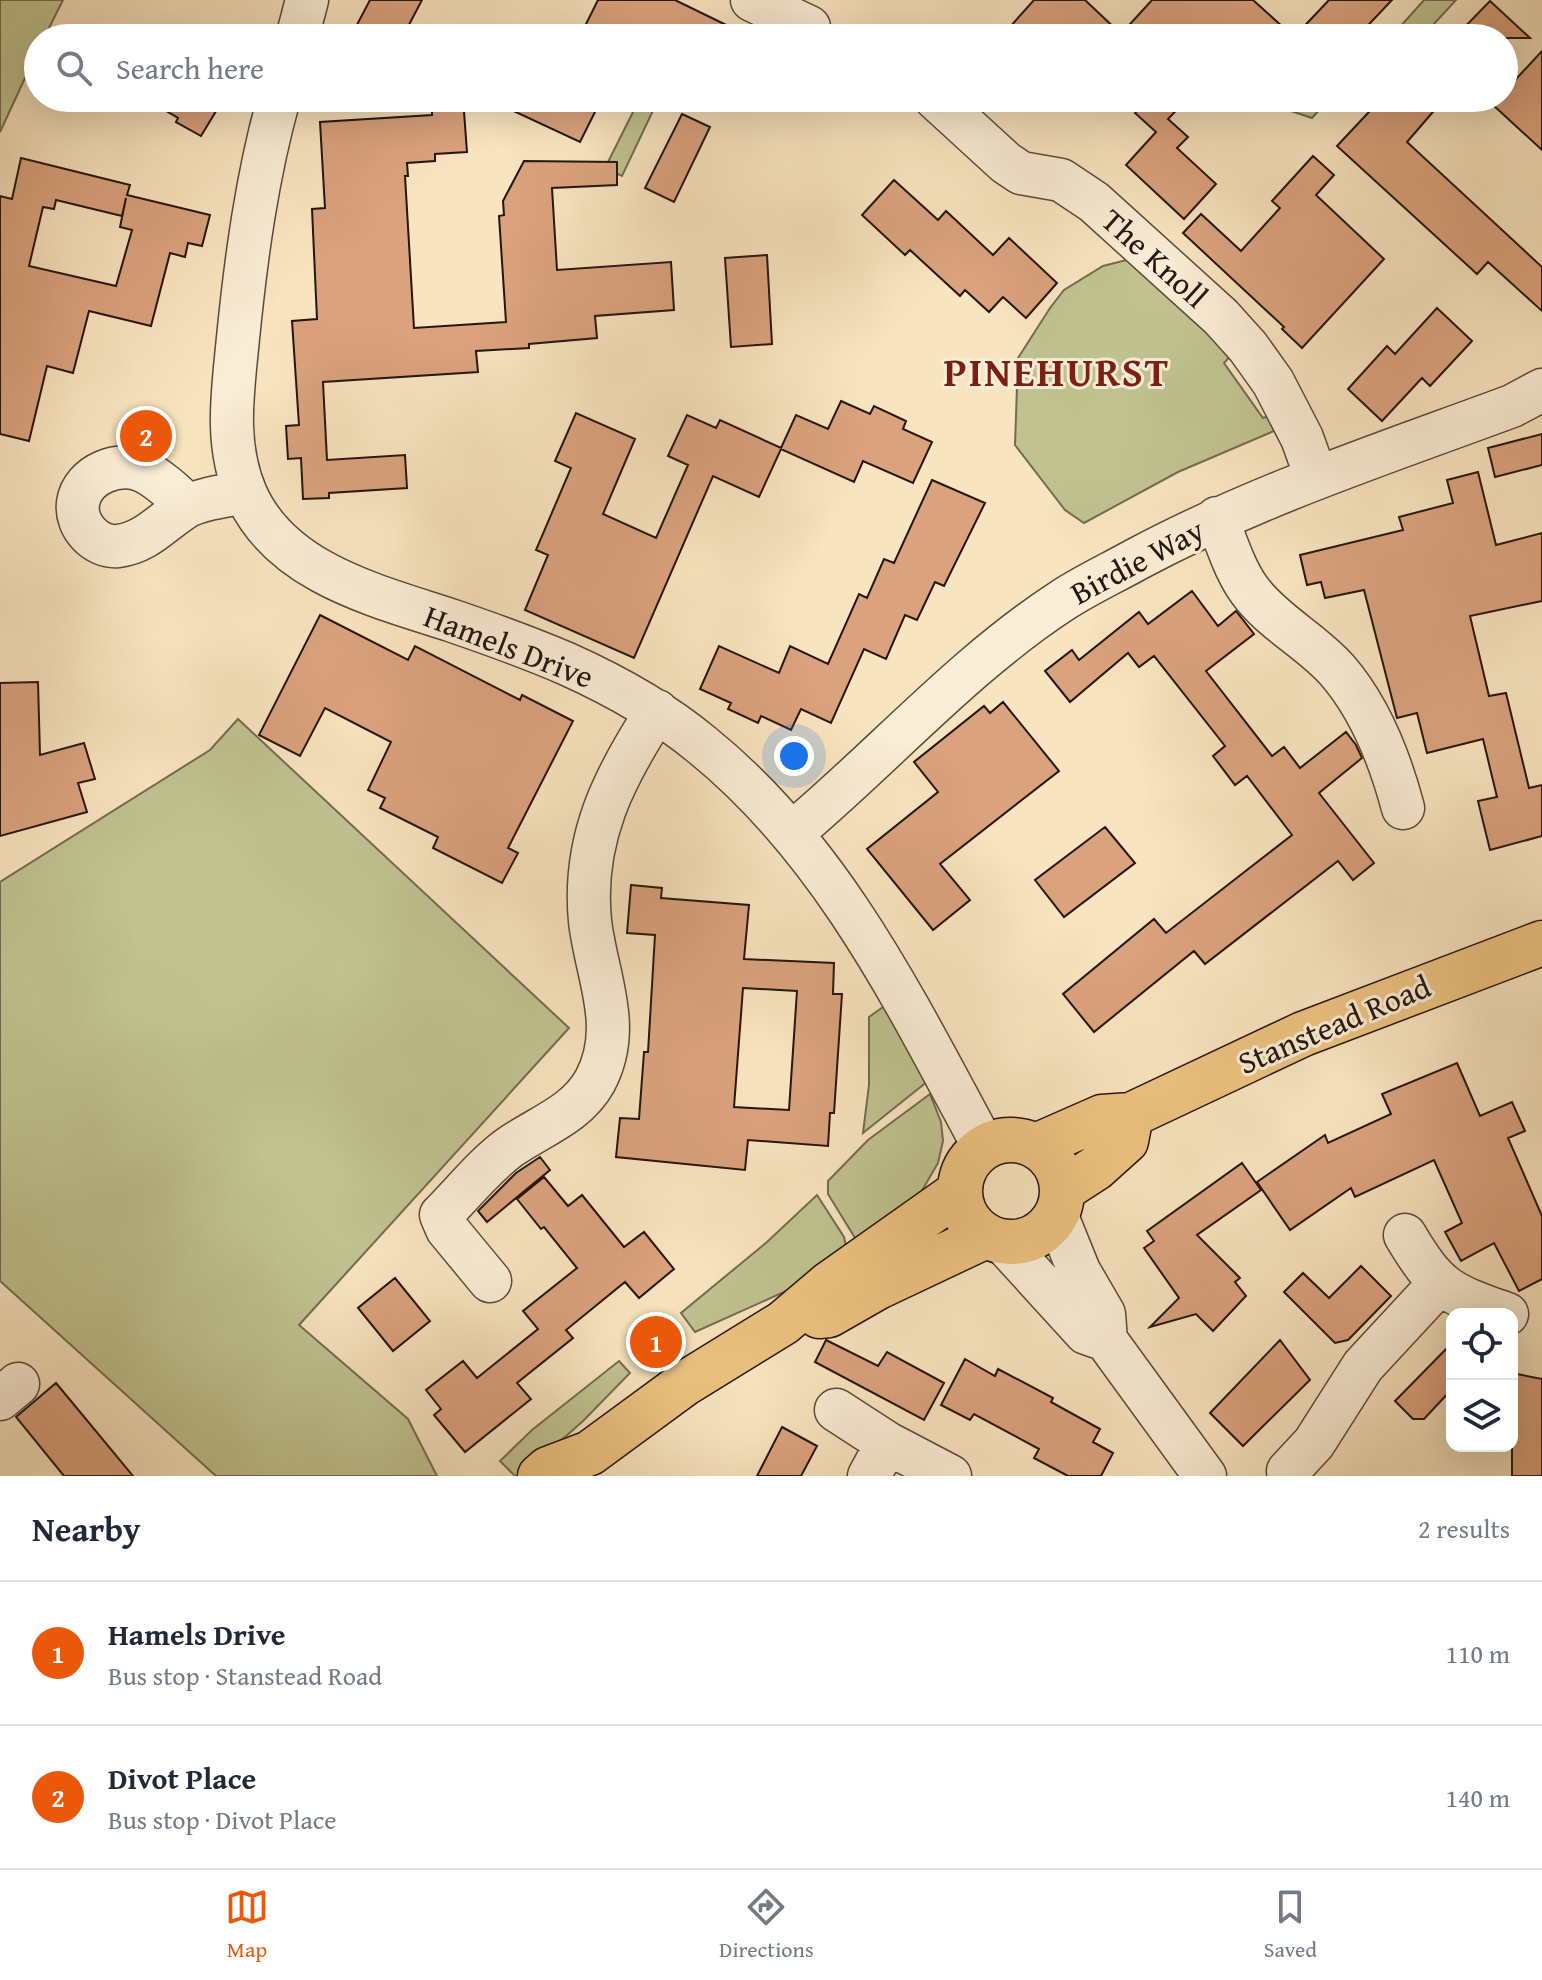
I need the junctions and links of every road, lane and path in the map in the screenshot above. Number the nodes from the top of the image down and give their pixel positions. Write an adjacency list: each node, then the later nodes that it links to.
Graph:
1 (307, 0): 3 (street)
2 (752, 0): 4 (street)
3 (301, 24)
4 (803, 24)
5 (276, 112): 9 (street, Hamels Drive)
6 (950, 112): 8 (street, The Knoll)
7 (1542, 390): 8 (street, Birdie Way)
8 (1316, 477): 11 (street, Birdie Way)
9 (245, 492): 10 (street); 12 (street, Hamels Drive)
10 (188, 506)
11 (1217, 518): 13 (street); 14 (street, Birdie Way)
12 (657, 711): 14 (street, Hamels Drive); 23 (street)
13 (1403, 808)
14 (792, 833): 18 (street, Hamels Drive)
15 (1542, 943): 16 (main road, Stanstead Road)
16 (1131, 1115): 17 (main road, Stanstead Road); 20 (main road)
17 (1036, 1146): 18 (main road); 20 (main road)
18 (984, 1147): 19 (main road)
19 (959, 1192): 22 (main road); 27 (main road)
20 (1059, 1202): 22 (main road); 29 (street)
21 (1405, 1235): 24 (street)
22 (995, 1239): 27 (main road); 29 (street)
23 (490, 1281)
24 (1439, 1284): 25 (street); 33 (street)
25 (1489, 1308)
26 (1518, 1318): 28 (street)
27 (783, 1323): 32 (main road)
28 (1542, 1326)
29 (1106, 1340): 36 (street)
30 (836, 1410): 31 (street)
31 (878, 1460): 35 (street)
32 (584, 1464): 34 (main road)
33 (1288, 1471)
34 (540, 1476)
35 (950, 1476)
36 (1205, 1476)

